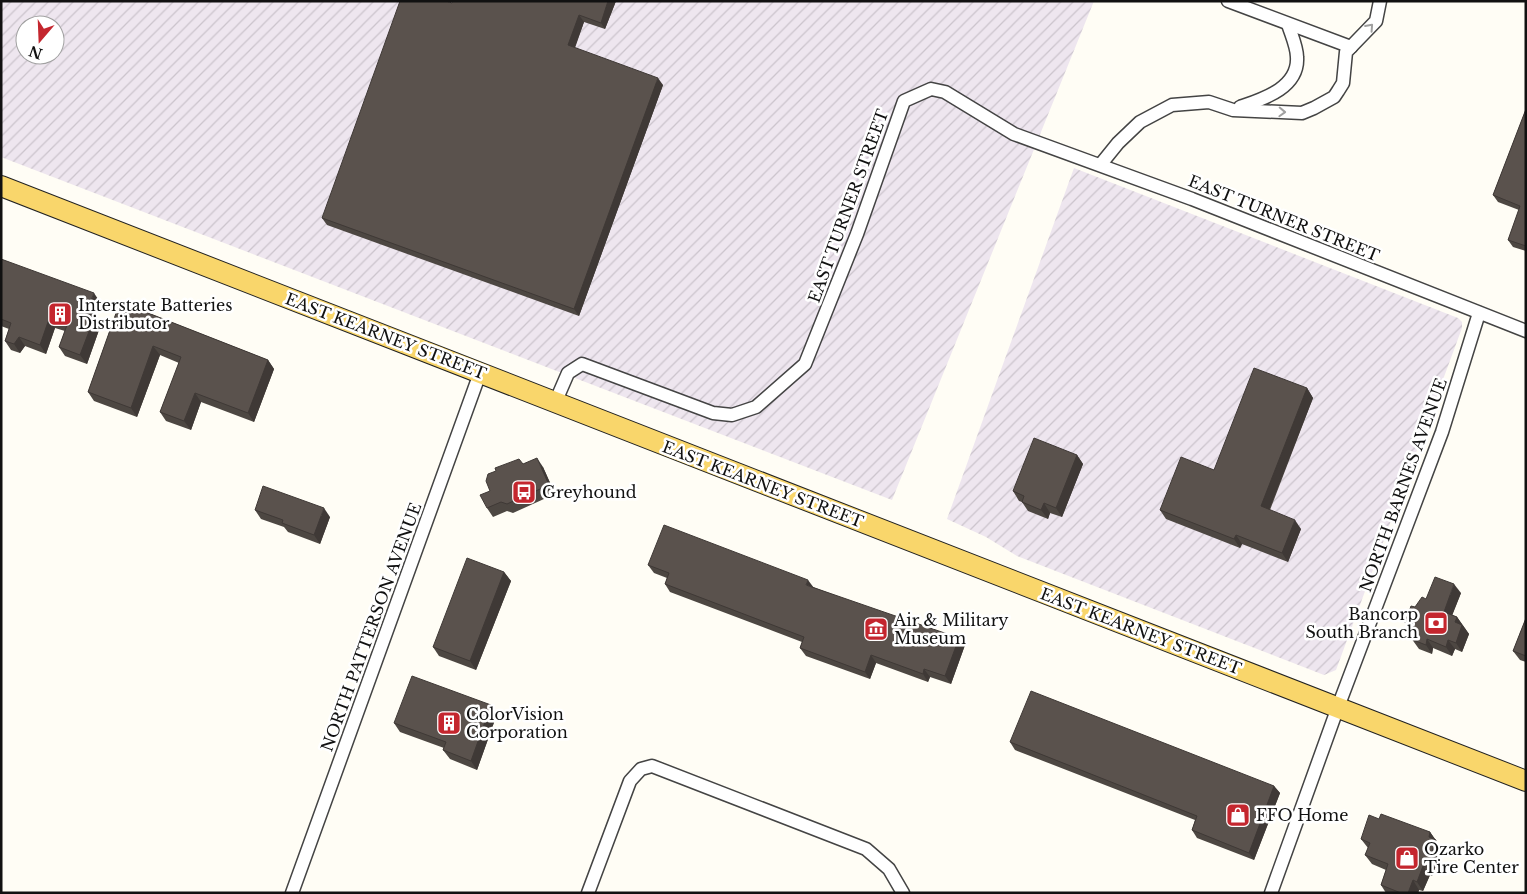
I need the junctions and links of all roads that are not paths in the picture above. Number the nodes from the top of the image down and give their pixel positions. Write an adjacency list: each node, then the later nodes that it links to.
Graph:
1 (1380, 1): 4 (street, one-way to 1)
2 (1236, 2): 3 (street)
3 (1288, 24): 4 (street); 5 (street)
4 (1351, 47): 5 (street, one-way to 4)
5 (1233, 110): 6 (street)
6 (1101, 164): 8 (street, EAST TURNER STREET); 11 (street, EAST TURNER STREET)
7 (1, 186): 10 (main road, EAST KEARNEY STREET)
8 (1480, 313): 9 (street, EAST TURNER STREET); 12 (street, NORTH BARNES AVENUE)
9 (1526, 331)
10 (480, 373): 11 (main road, EAST KEARNEY STREET); 14 (street, NORTH PATTERSON AVENUE)
11 (554, 403): 12 (main road, EAST KEARNEY STREET)
12 (1338, 707): 13 (main road, EAST KEARNEY STREET); 17 (street, NORTH BARNES AVENUE)
13 (1526, 781)
14 (292, 893)
15 (588, 893): 16 (street)
16 (903, 893)
17 (1271, 893)

